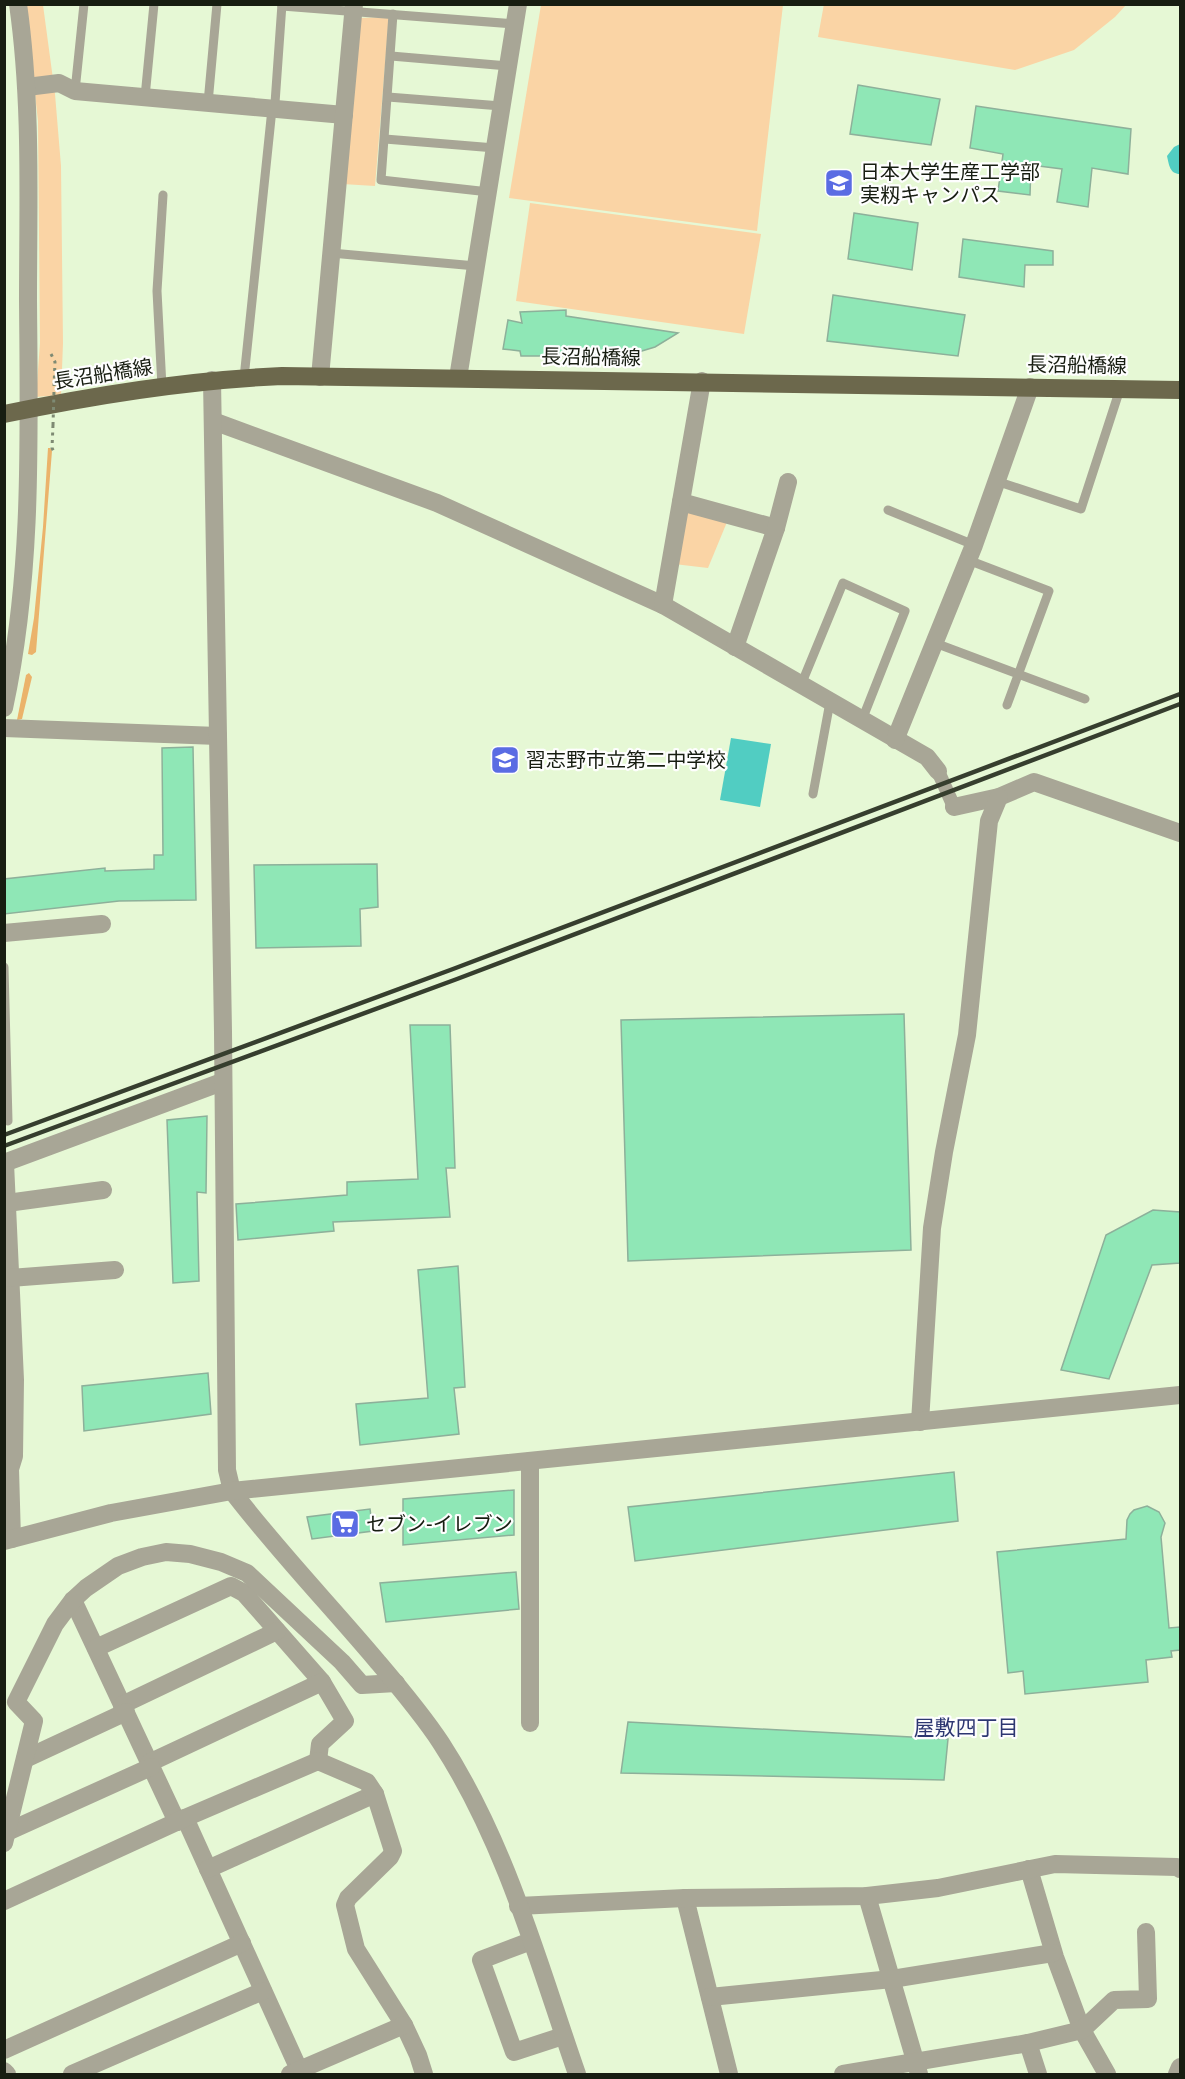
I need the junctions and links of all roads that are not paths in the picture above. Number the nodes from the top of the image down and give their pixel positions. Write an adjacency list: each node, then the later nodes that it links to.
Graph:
1 (18, 4): 12 (street)
2 (84, 4): 13 (lane)
3 (153, 4): 14 (lane)
4 (217, 4): 16 (lane)
5 (518, 4): 9 (street)
6 (282, 5): 7 (lane); 18 (lane)
7 (354, 8): 8 (lane); 19 (street)
8 (393, 14): 9 (lane); 10 (lane)
9 (514, 24): 11 (street)
10 (391, 56): 11 (lane); 15 (lane)
11 (508, 66): 17 (street)
12 (27, 87): 13 (street); 35 (street)
13 (75, 91): 14 (street)
14 (145, 97): 16 (street)
15 (388, 98): 17 (lane); 20 (lane)
16 (208, 103): 18 (street)
17 (501, 106): 21 (street)
18 (272, 109): 19 (street); 27 (lane)
19 (344, 115): 24 (street)
20 (385, 139): 21 (lane); 22 (lane)
21 (495, 148): 22 (street)
22 (489, 192): 25 (street)
23 (163, 195): 31 (lane)
24 (331, 253): 25 (lane); 26 (street)
25 (476, 266): 28 (street)
26 (320, 377): 27 (main road, 長沼船橋線); 28 (main road, 長沼船橋線)
27 (244, 378): 29 (main road, 長沼船橋線)
28 (458, 378): 30 (main road, 長沼船橋線)
29 (212, 380): 31 (main road, 長沼船橋線); 37 (street)
30 (702, 381): 32 (main road, 長沼船橋線); 40 (street)
31 (162, 387): 35 (main road, 長沼船橋線)
32 (1029, 387): 33 (main road, 長沼船橋線); 38 (street)
33 (1120, 388): 34 (main road, 長沼船橋線); 38 (lane)
34 (1180, 390)
35 (28, 409): 36 (main road, 長沼船橋線); 52 (street)
36 (4, 414)
37 (213, 421): 44 (street); 55 (street)
38 (996, 481): 43 (street)
39 (788, 482): 42 (street)
40 (681, 501): 42 (street); 44 (street)
41 (888, 510): 43 (lane)
42 (776, 528): 46 (street)
43 (971, 552): 45 (street); 47 (lane)
44 (663, 605): 46 (street)
45 (935, 643): 47 (lane); 56 (street)
46 (735, 646): 48 (street)
47 (1018, 674): 49 (lane); 51 (lane)
48 (801, 685): 50 (street); 53 (lane)
49 (1085, 699)
50 (830, 702): 53 (street); 58 (lane)
51 (1007, 705)
52 (4, 708)
53 (862, 720): 56 (street)
54 (4, 728): 55 (street)
55 (218, 736): 65 (street)
56 (896, 740): 57 (street)
57 (938, 771): 60 (street)
58 (813, 794)
59 (999, 797): 60 (street); 61 (street); 74 (street)
60 (954, 807)
61 (1180, 833)
62 (102, 924): 63 (street)
63 (4, 933)
64 (4, 967): 66 (lane)
65 (222, 1082): 67 (street); 77 (street)
66 (8, 1121)
67 (5, 1163): 69 (street)
68 (103, 1190): 69 (street)
69 (7, 1203): 71 (street)
70 (115, 1270): 71 (street)
71 (10, 1278): 72 (street)
72 (10, 1382): 76 (street)
73 (1180, 1395): 74 (street)
74 (920, 1422): 75 (street)
75 (530, 1461): 77 (street); 85 (street)
76 (8, 1463): 78 (street)
77 (232, 1491): 78 (street); 83 (street)
78 (8, 1540)
79 (73, 1600): 81 (street); 83 (street); 86 (street)
80 (277, 1631): 81 (street); 82 (street); 84 (street)
81 (96, 1648): 84 (street)
82 (322, 1682): 87 (street); 88 (street)
83 (396, 1683): 98 (street)
84 (124, 1709): 86 (street); 88 (street)
85 (530, 1722)
86 (25, 1759): 91 (street)
87 (318, 1761): 89 (street); 90 (street)
88 (150, 1765): 90 (street); 91 (street)
89 (375, 1794): 92 (street); 106 (street)
90 (181, 1820): 92 (street); 97 (street)
91 (6, 1838)
92 (208, 1869): 101 (street)
93 (1029, 1869): 94 (street); 95 (street); 102 (street)
94 (1180, 1869)
95 (867, 1896): 96 (street); 103 (street)
96 (685, 1898): 98 (street); 105 (street)
97 (4, 1901)
98 (519, 1906): 100 (street)
99 (1146, 1932): 107 (street)
100 (531, 1941): 108 (street); 108 (street)
101 (242, 1943): 104 (street); 110 (street)
102 (1053, 1953): 103 (street); 107 (street)
103 (892, 1979): 105 (street); 112 (street)
104 (263, 1991): 114 (street); 116 (street)
105 (710, 1997): 119 (street)
106 (404, 2025): 114 (street); 117 (street)
107 (1082, 2030): 109 (street); 122 (street)
108 (563, 2036): 118 (street)
109 (1028, 2043): 112 (street); 121 (street)
110 (4, 2050)
111 (1180, 2067): 123 (street)
112 (917, 2068): 120 (street)
113 (4, 2071): 115 (street)
114 (296, 2073)
115 (7, 2074)
116 (72, 2074)
117 (424, 2074)
118 (577, 2074)
119 (729, 2074)
120 (843, 2074)
121 (1038, 2074)
122 (1107, 2074)
123 (1177, 2074)

